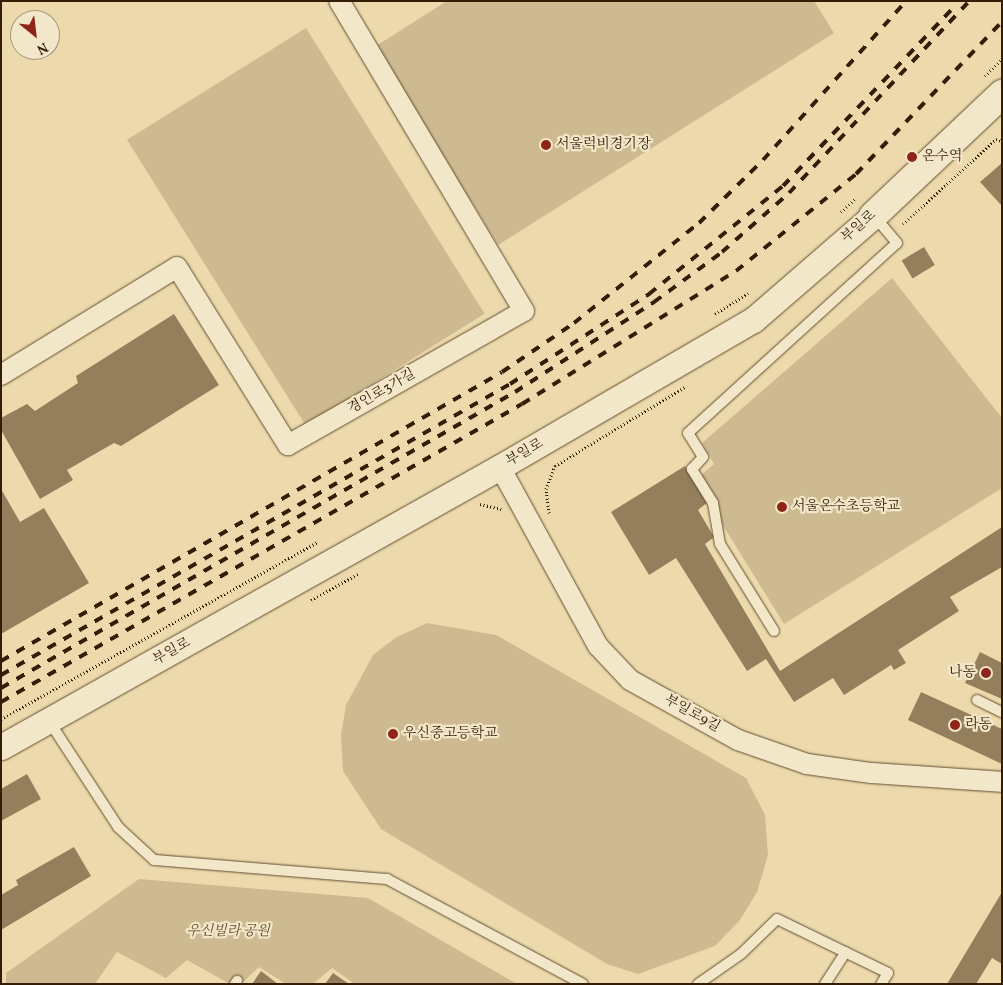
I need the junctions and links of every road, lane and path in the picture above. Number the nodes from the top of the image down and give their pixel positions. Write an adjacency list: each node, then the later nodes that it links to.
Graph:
1 (339, 1): 10 (street, 경인로3가길)
2 (1002, 59): 3 (path)
3 (993, 100): 5 (main road, 부일로)
4 (1002, 141): 7 (path)
5 (867, 205): 6 (path); 11 (street, 부일로); 19 (lane)
6 (833, 219)
7 (903, 224)
8 (757, 286): 9 (path)
9 (709, 318)
10 (1, 374)
11 (500, 467): 23 (street, 부일로); 25 (street, 부일로9길)
12 (546, 489): 15 (path)
13 (472, 509): 14 (path)
14 (509, 511)
15 (552, 523)
16 (324, 540): 22 (path)
17 (362, 572): 18 (path)
18 (304, 604)
19 (774, 631)
20 (977, 700): 21 (lane)
21 (1002, 712)
22 (1, 719)
23 (49, 721): 24 (street, 부일로); 27 (lane)
24 (1, 747)
25 (1002, 782)
26 (846, 952): 28 (lane); 29 (lane); 30 (lane)
27 (583, 984)
28 (698, 984)
29 (825, 984)
30 (881, 984)

